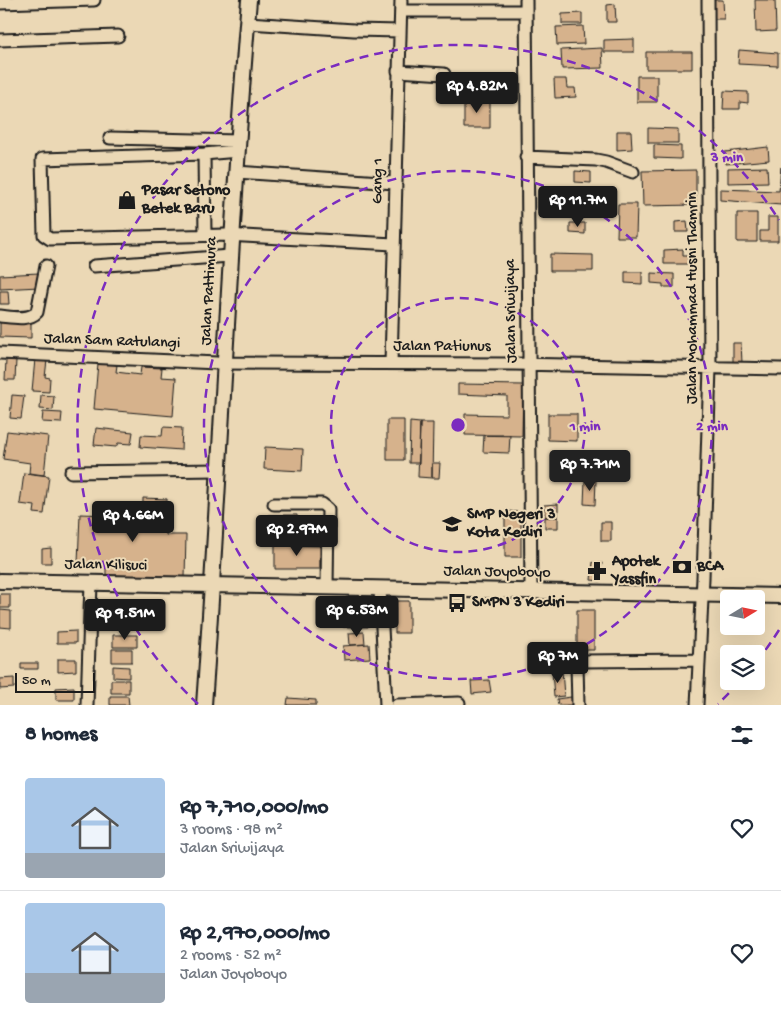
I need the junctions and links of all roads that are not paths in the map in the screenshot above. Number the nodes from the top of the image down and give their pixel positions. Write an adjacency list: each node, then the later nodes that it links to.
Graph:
1 (94, 0): 4 (street)
2 (249, 0): 7 (main road, Jalan Pattimura)
3 (708, 0): 31 (street, Jalan Mohammad Husni Thamrin)
4 (0, 3)
5 (401, 5): 6 (street); 8 (street, Gang 1)
6 (526, 6): 16 (street, Jalan Sriwijaya)
7 (247, 24): 8 (street); 14 (main road, Jalan Pattimura)
8 (400, 31): 11 (street, Gang 1)
9 (118, 36): 10 (street)
10 (0, 40)
11 (398, 71): 12 (street); 19 (street, Gang 1)
12 (444, 74)
13 (110, 138): 14 (street)
14 (238, 146): 15 (street); 17 (main road, Jalan Pattimura)
15 (204, 154): 20 (street); 20 (street)
16 (526, 157): 18 (street); 30 (street, Jalan Sriwijaya)
17 (236, 172): 19 (street); 21 (main road, Jalan Pattimura)
18 (634, 172)
19 (395, 183): 22 (street, Gang 1)
20 (206, 235): 21 (street)
21 (231, 235): 22 (street); 23 (main road, Jalan Pattimura)
22 (394, 244): 29 (street, Gang 1)
23 (230, 256): 25 (street); 28 (main road, Jalan Pattimura)
24 (46, 266): 26 (street)
25 (94, 266)
26 (0, 316)
27 (0, 353): 28 (street, Jalan Sam Ratulangi)
28 (224, 362): 29 (street, Jalan Patiunus); 33 (main road, Jalan Pattimura)
29 (391, 363): 30 (street, Jalan Patiunus)
30 (529, 365): 31 (street, Jalan Patiunus); 41 (street, Jalan Sriwijaya)
31 (710, 368): 32 (street, Jalan Patiunus); 42 (street, Jalan Mohammad Husni Thamrin)
32 (781, 369)
33 (218, 470): 34 (street); 38 (main road, Jalan Pattimura)
34 (71, 472)
35 (274, 504): 39 (street)
36 (0, 581): 37 (main road, Jalan Kilisuci)
37 (91, 583): 38 (main road, Jalan Kilisuci); 46 (street)
38 (212, 584): 39 (main road, Jalan Joyoboyo); 47 (main road, Jalan Pattimura)
39 (327, 588): 40 (main road, Jalan Joyoboyo)
40 (380, 589): 41 (main road, Jalan Joyoboyo); 48 (street)
41 (531, 591): 42 (main road, Jalan Joyoboyo)
42 (702, 595): 43 (main road, Jalan Joyoboyo); 44 (street, Jalan Mohammad Husni Thamrin)
43 (781, 596)
44 (699, 660): 50 (street); 51 (street, Jalan Mohammad Husni Thamrin)
45 (460, 703): 49 (street)
46 (87, 705)
47 (204, 705)
48 (386, 705)
49 (397, 705)
50 (578, 705)
51 (697, 705)

